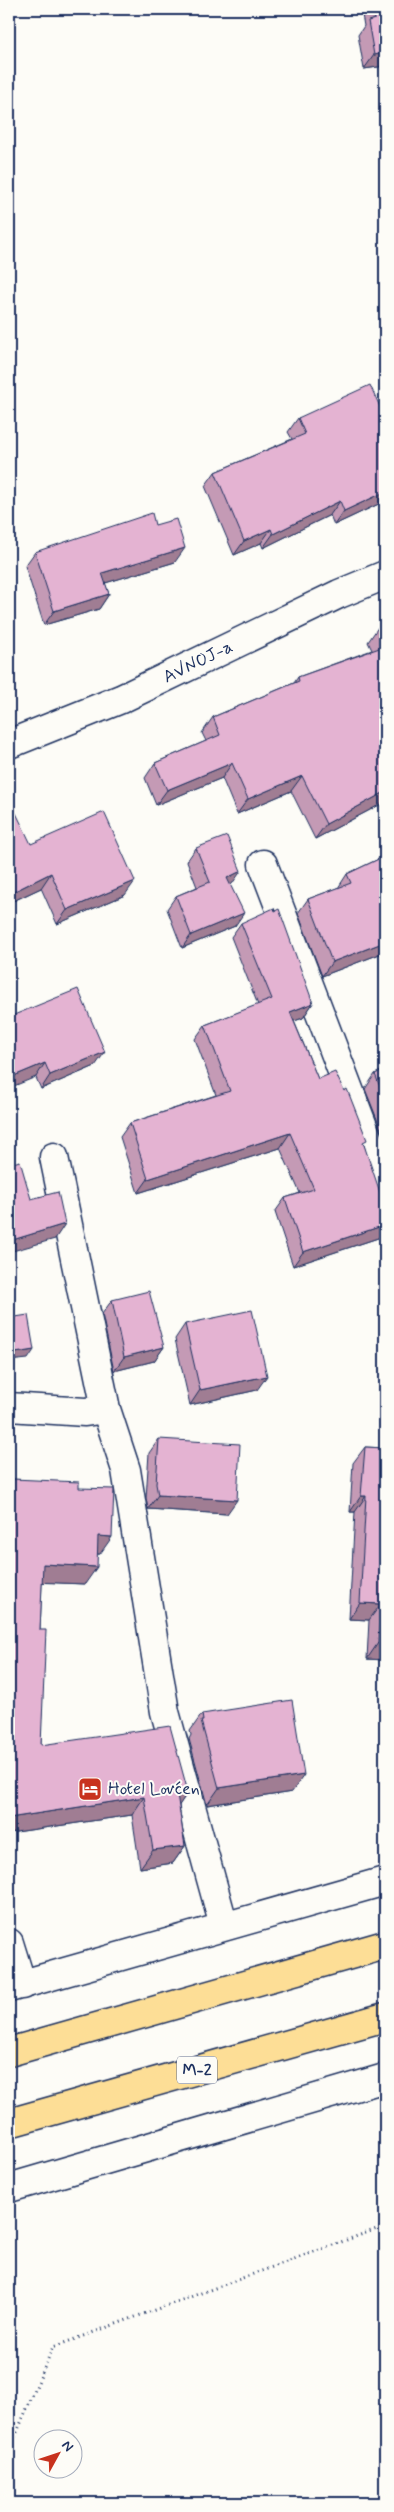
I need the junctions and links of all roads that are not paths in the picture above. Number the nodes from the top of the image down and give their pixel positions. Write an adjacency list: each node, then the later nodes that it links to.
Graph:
1 (385, 575): 2 (street, AVNOJ-a)
2 (9, 744)
3 (263, 864): 5 (street)
4 (54, 1157): 7 (street)
5 (385, 1184)
6 (9, 1407): 7 (street)
7 (106, 1409): 9 (street)
8 (385, 1881): 9 (street)
9 (224, 1926): 12 (street)
10 (9, 1943): 12 (street)
11 (385, 1946): 14 (main road)
12 (15, 1987)
13 (385, 2017): 16 (main road, M-2)
14 (9, 2052)
15 (385, 2078): 17 (street)
16 (9, 2123)
17 (9, 2188)

